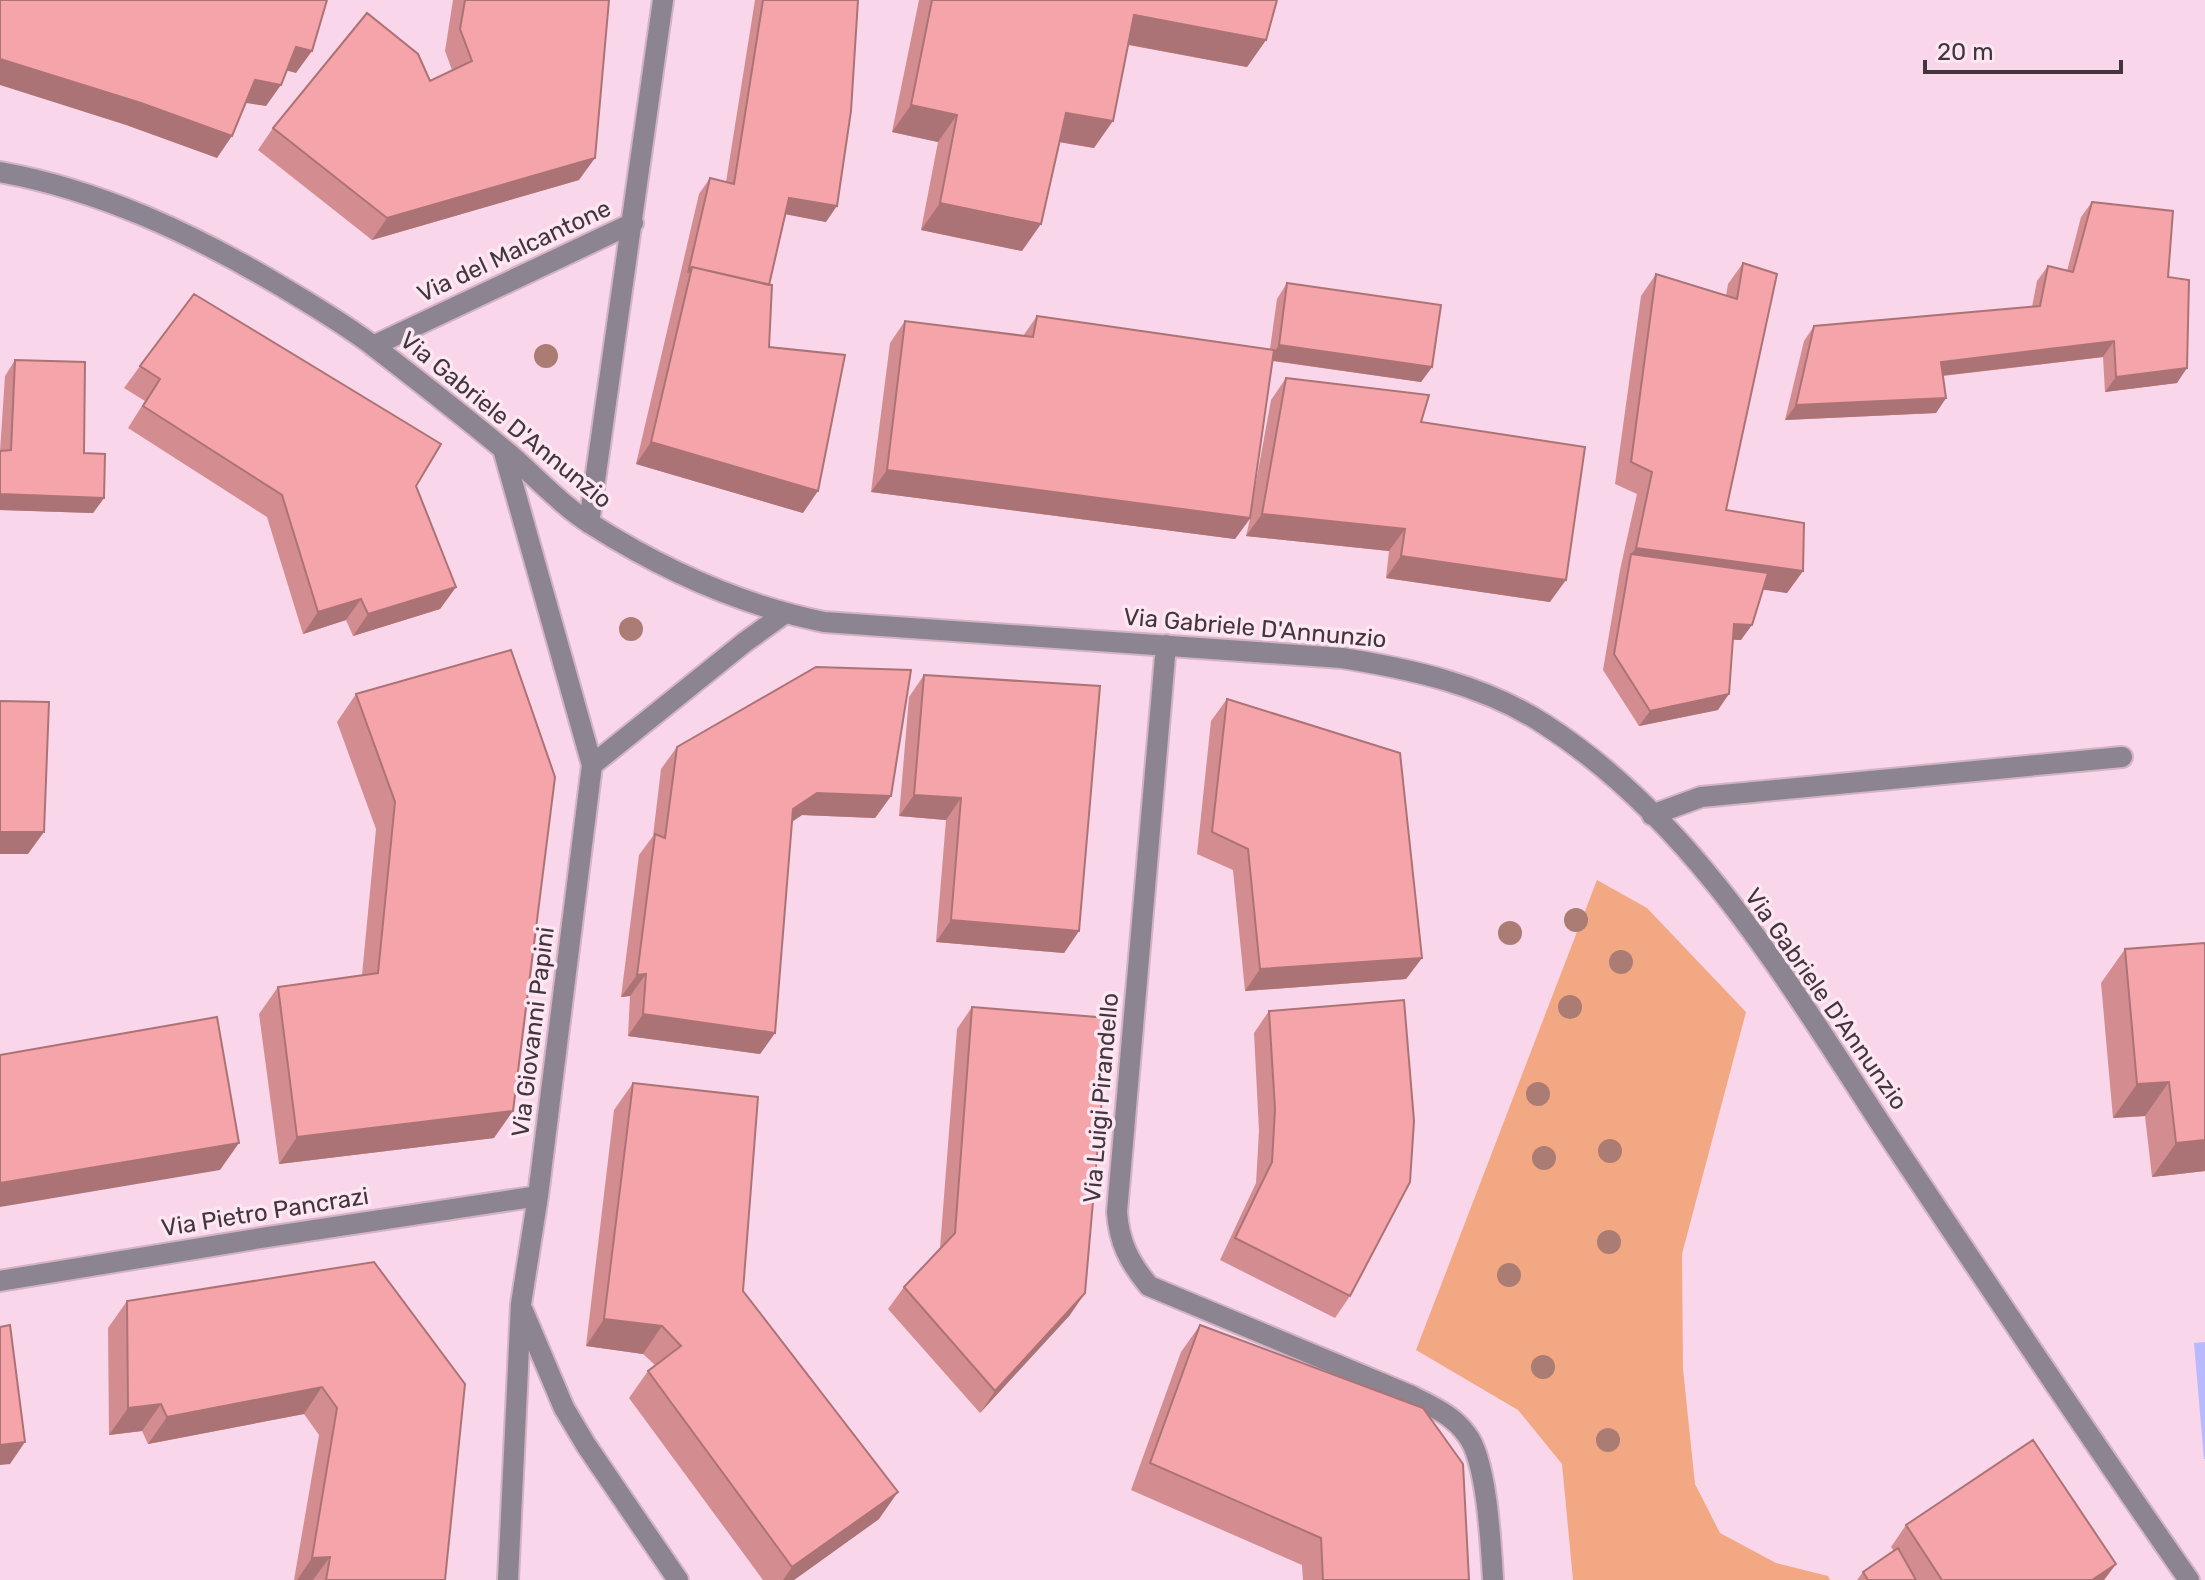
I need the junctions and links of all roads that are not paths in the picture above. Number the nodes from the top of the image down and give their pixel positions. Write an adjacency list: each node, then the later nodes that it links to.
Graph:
1 (663, 0): 3 (street, Via del Malcantone)
2 (0, 172): 4 (street, Via Gabriele D'Annunzio)
3 (633, 223): 4 (street, Via del Malcantone); 6 (street, Via del Malcantone)
4 (373, 346): 5 (street, Via Gabriele D'Annunzio)
5 (503, 449): 6 (street, Via Gabriele D'Annunzio); 10 (street, Via Giovanni Papini)
6 (589, 523): 7 (street, Via Gabriele D'Annunzio)
7 (784, 614): 8 (street, Via Gabriele D'Annunzio); 10 (street)
8 (1166, 645): 11 (street, Via Gabriele D'Annunzio); 17 (street, Via Luigi Pirandello)
9 (2122, 757): 11 (street)
10 (592, 765): 12 (street, Via Giovanni Papini)
11 (1652, 815): 18 (street, Via Gabriele D'Annunzio)
12 (538, 1196): 13 (street, Via Pietro Pancrazi); 14 (street, Via Giovanni Papini)
13 (0, 1281)
14 (521, 1304): 15 (street, Via Giovanni Papini); 16 (street)
15 (508, 1580)
16 (678, 1580)
17 (1493, 1580)
18 (2189, 1580)

